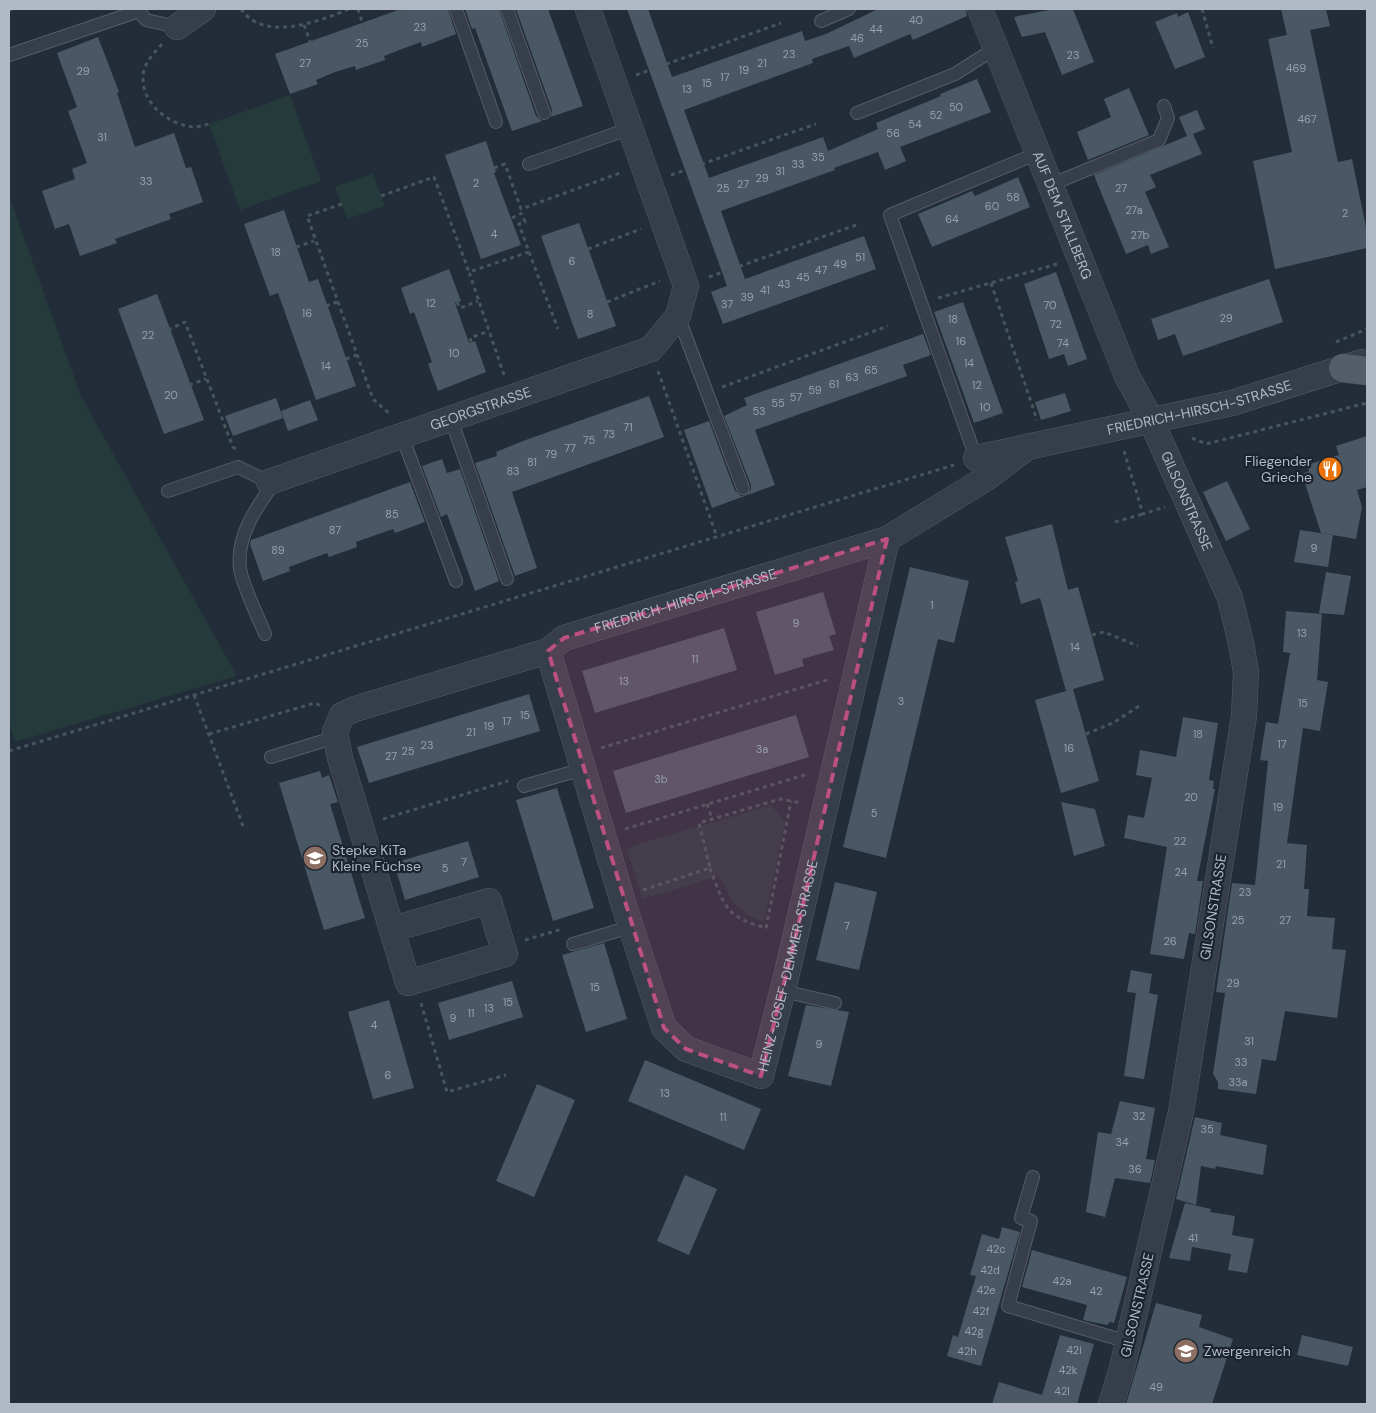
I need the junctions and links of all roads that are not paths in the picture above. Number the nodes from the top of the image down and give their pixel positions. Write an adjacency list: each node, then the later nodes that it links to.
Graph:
1 (203, 9): 8 (street)
2 (456, 9): 14 (lane)
3 (507, 9): 12 (lane)
4 (588, 9): 15 (street)
5 (849, 9): 7 (lane)
6 (983, 10): 9 (street, AUF DEM STALLBERG)
7 (821, 21)
8 (177, 27): 10 (lane)
9 (996, 48): 13 (lane); 16 (street, AUF DEM STALLBERG)
10 (9, 55)
11 (1164, 106): 18 (lane)
12 (544, 113)
13 (857, 113)
14 (496, 122)
15 (631, 128): 17 (lane); 19 (street)
16 (1038, 153): 18 (street, AUF DEM STALLBERG); 25 (lane)
17 (529, 164)
18 (1050, 185): 22 (street, AUF DEM STALLBERG)
19 (678, 316): 21 (street, GEORGSTRASSE); 27 (lane)
20 (1359, 366): 22 (street, FRIEDRICH-HIRSCH-STRASSE)
21 (451, 419): 23 (street, GEORGSTRASSE); 30 (lane)
22 (1151, 420): 24 (street, FRIEDRICH-HIRSCH-STRASSE); 44 (street, GILSONSTRASSE)
23 (407, 434): 26 (street, GEORGSTRASSE); 31 (lane)
24 (1037, 444): 25 (street, FRIEDRICH-HIRSCH-STRASSE); 29 (street, FRIEDRICH-HIRSCH-STRASSE)
25 (976, 458)
26 (272, 481): 28 (lane); 32 (lane)
27 (743, 488)
28 (168, 491)
29 (887, 539): 33 (street, FRIEDRICH-HIRSCH-STRASSE); 41 (street, HEINZ-JOSEF-DEMMER-STRASSE)
30 (507, 579)
31 (456, 581)
32 (265, 634)
33 (548, 651): 34 (street, FRIEDRICH-HIRSCH-STRASSE); 36 (street, HEINZ-JOSEF-DEMMER-STRASSE)
34 (337, 728): 35 (lane); 39 (street)
35 (270, 757)
36 (581, 762): 37 (lane); 38 (street, HEINZ-JOSEF-DEMMER-STRASSE)
37 (519, 783)
38 (630, 926): 40 (lane); 41 (street, HEINZ-JOSEF-DEMMER-STRASSE)
39 (393, 928): 39 (street)
40 (573, 944)
41 (783, 991): 42 (lane)
42 (835, 1003)
43 (1033, 1177): 44 (lane)
44 (1128, 1342): 45 (street, GILSONSTRASSE)
45 (1111, 1404)

